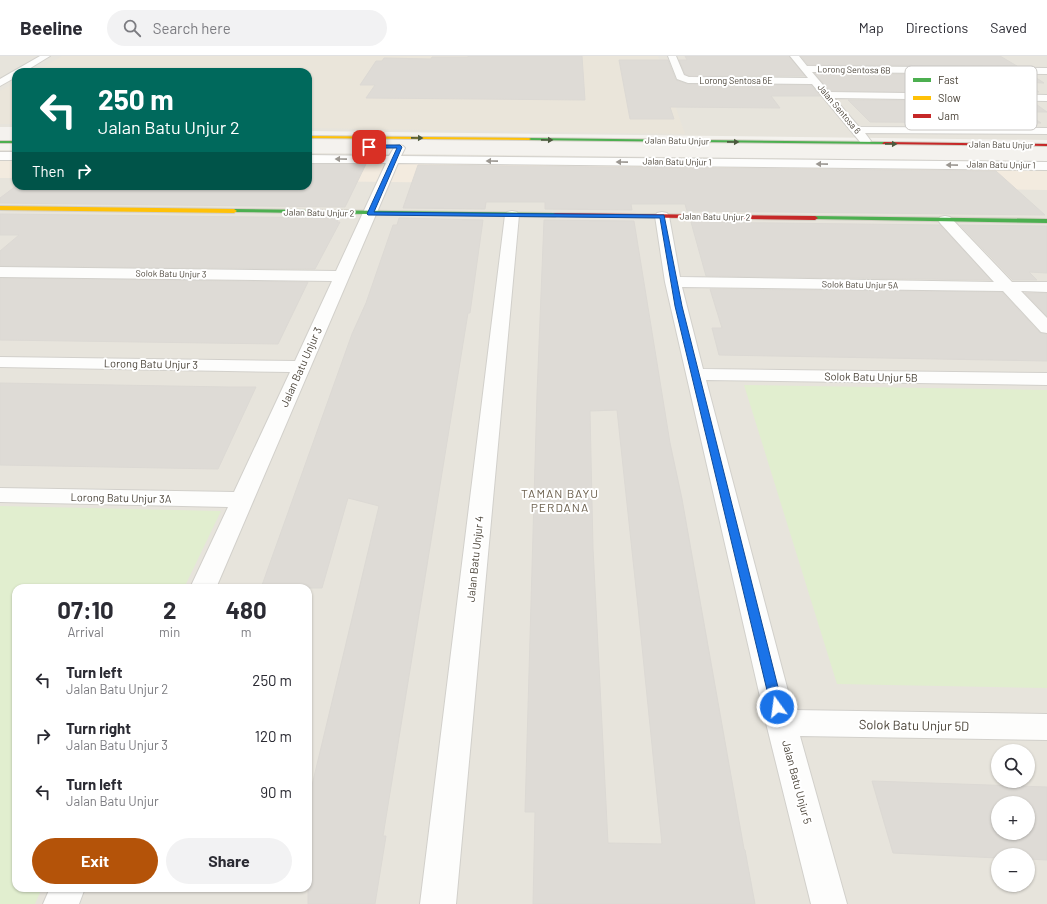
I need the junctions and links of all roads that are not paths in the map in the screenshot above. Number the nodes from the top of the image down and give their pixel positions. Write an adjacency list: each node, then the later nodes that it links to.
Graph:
1 (46, 56): 4 (street)
2 (672, 56): 10 (street, Lorong Sentosa 6E)
3 (794, 56): 5 (street, Jalan Sentosa 6)
4 (24, 68)
5 (804, 69): 6 (street, Lorong Sentosa 6B); 10 (street, Jalan Sentosa 6)
6 (905, 70)
7 (1037, 71): 8 (street, Lorong Sentosa 6B)
8 (1047, 71)
9 (12, 75): 11 (street)
10 (815, 81): 12 (street, Jalan Sentosa 6)
11 (0, 83)
12 (827, 95): 13 (street); 16 (street, Jalan Sentosa 6)
13 (905, 96)
14 (1037, 98): 15 (street)
15 (1047, 98)
16 (856, 130): 17 (street); 22 (street, Jalan Sentosa 6)
17 (1047, 131)
18 (312, 137): 19 (main road, Jalan Batu Unjur)
19 (378, 138): 22 (main road, Jalan Batu Unjur, one-way to 22); 25 (main road)
20 (0, 142): 21 (main road)
21 (12, 142)
22 (868, 143): 23 (main road, Jalan Batu Unjur, one-way to 23)
23 (1047, 145)
24 (312, 146): 25 (main road, Jalan Batu Unjur)
25 (397, 153): 26 (main road, Jalan Batu Unjur); 29 (street, Jalan Batu Unjur 1, one-way to 29); 30 (street, Jalan Batu Unjur 1, one-way to 25); 32 (street, Jalan Batu Unjur 3)
26 (1047, 153)
27 (0, 156): 28 (street)
28 (12, 156)
29 (312, 159)
30 (1047, 166)
31 (0, 208): 32 (main road, Jalan Batu Unjur 2)
32 (370, 214): 33 (main road, Jalan Batu Unjur 2); 38 (street, Jalan Batu Unjur 3)
33 (512, 215): 34 (main road, Jalan Batu Unjur 2); 54 (street, Jalan Batu Unjur 4)
34 (662, 216): 35 (main road, Jalan Batu Unjur 2); 39 (street, Jalan Batu Unjur 5)
35 (945, 220): 36 (main road, Jalan Batu Unjur 2); 40 (street)
36 (1047, 221)
37 (0, 272): 38 (street, Solok Batu Unjur 3)
38 (342, 276): 44 (street, Jalan Batu Unjur 3)
39 (673, 282): 40 (street, Solok Batu Unjur 5A); 45 (street, Jalan Batu Unjur 5)
40 (1008, 287): 41 (street, Solok Batu Unjur 5A); 42 (street)
41 (1047, 287)
42 (1047, 328)
43 (0, 362): 44 (street, Lorong Batu Unjur 3)
44 (302, 367): 48 (street, Jalan Batu Unjur 3)
45 (695, 374): 46 (street, Solok Batu Unjur 5B); 50 (street, Jalan Batu Unjur 5)
46 (1047, 380)
47 (0, 495): 48 (street, Lorong Batu Unjur 3A)
48 (242, 500): 49 (street, Jalan Batu Unjur 3)
49 (205, 584)
50 (781, 723): 51 (street, Solok Batu Unjur 5D); 55 (street, Jalan Batu Unjur 5)
51 (1047, 727)
52 (66, 892): 53 (street)
53 (61, 904)
54 (438, 904)
55 (829, 904)

